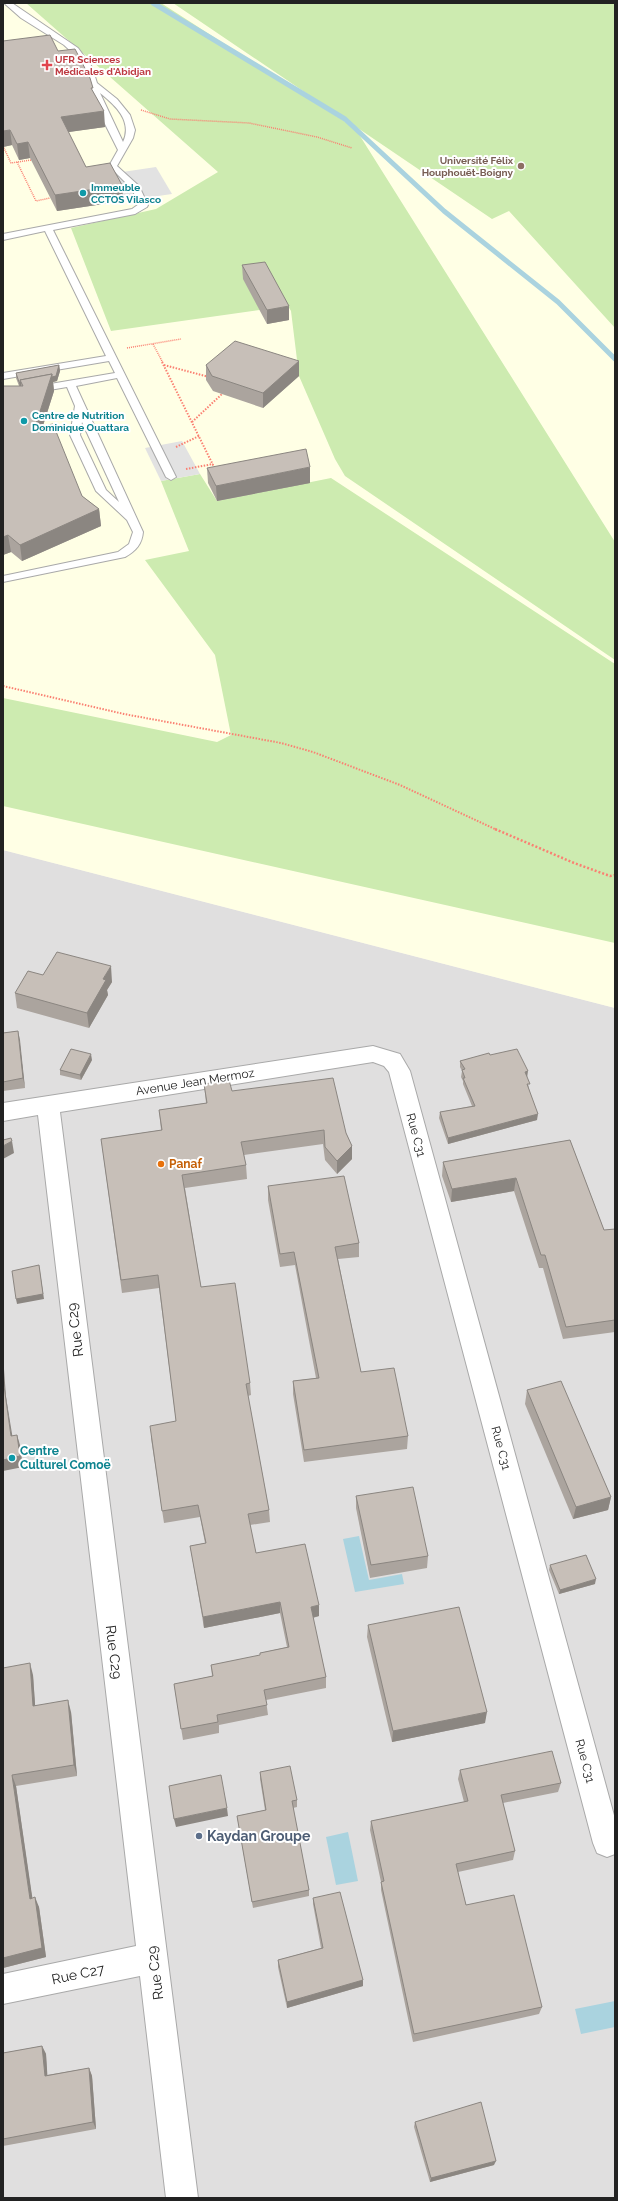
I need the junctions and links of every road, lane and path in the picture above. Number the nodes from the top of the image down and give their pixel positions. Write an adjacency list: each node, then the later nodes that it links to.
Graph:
1 (8, 3): 2 (lane)
2 (96, 85): 3 (lane); 6 (lane)
3 (121, 109): 5 (path); 6 (lane)
4 (3, 146): 8 (path)
5 (352, 148)
6 (123, 151): 10 (lane)
7 (31, 160): 8 (path)
8 (17, 162): 9 (path)
9 (50, 198)
10 (48, 229): 11 (lane); 14 (lane)
11 (3, 237)
12 (181, 339): 13 (path)
13 (153, 344): 14 (path); 15 (path)
14 (110, 354): 16 (lane); 17 (lane)
15 (163, 364): 18 (path); 23 (path)
16 (120, 375): 19 (lane); 25 (lane)
17 (3, 376)
18 (210, 377)
19 (70, 384): 21 (lane); 22 (lane)
20 (222, 394): 23 (path)
21 (3, 396)
22 (80, 406): 29 (lane); 29 (lane)
23 (192, 422): 24 (path)
24 (199, 436): 25 (path); 26 (path)
25 (160, 454): 28 (lane)
26 (213, 464): 27 (path); 28 (path)
27 (216, 471)
28 (170, 474)
29 (133, 520): 30 (lane)
30 (3, 579)
31 (3, 686): 32 (path)
32 (615, 875)
33 (387, 1057): 34 (street, Avenue Jean Mermoz); 36 (street, Rue C31)
34 (48, 1106): 35 (street, Avenue Jean Mermoz); 37 (street, Rue C29)
35 (3, 1112)
36 (607, 1843)
37 (153, 1958): 38 (street, Rue C27); 39 (street, Rue C29)
38 (3, 1989)
39 (182, 2198)

